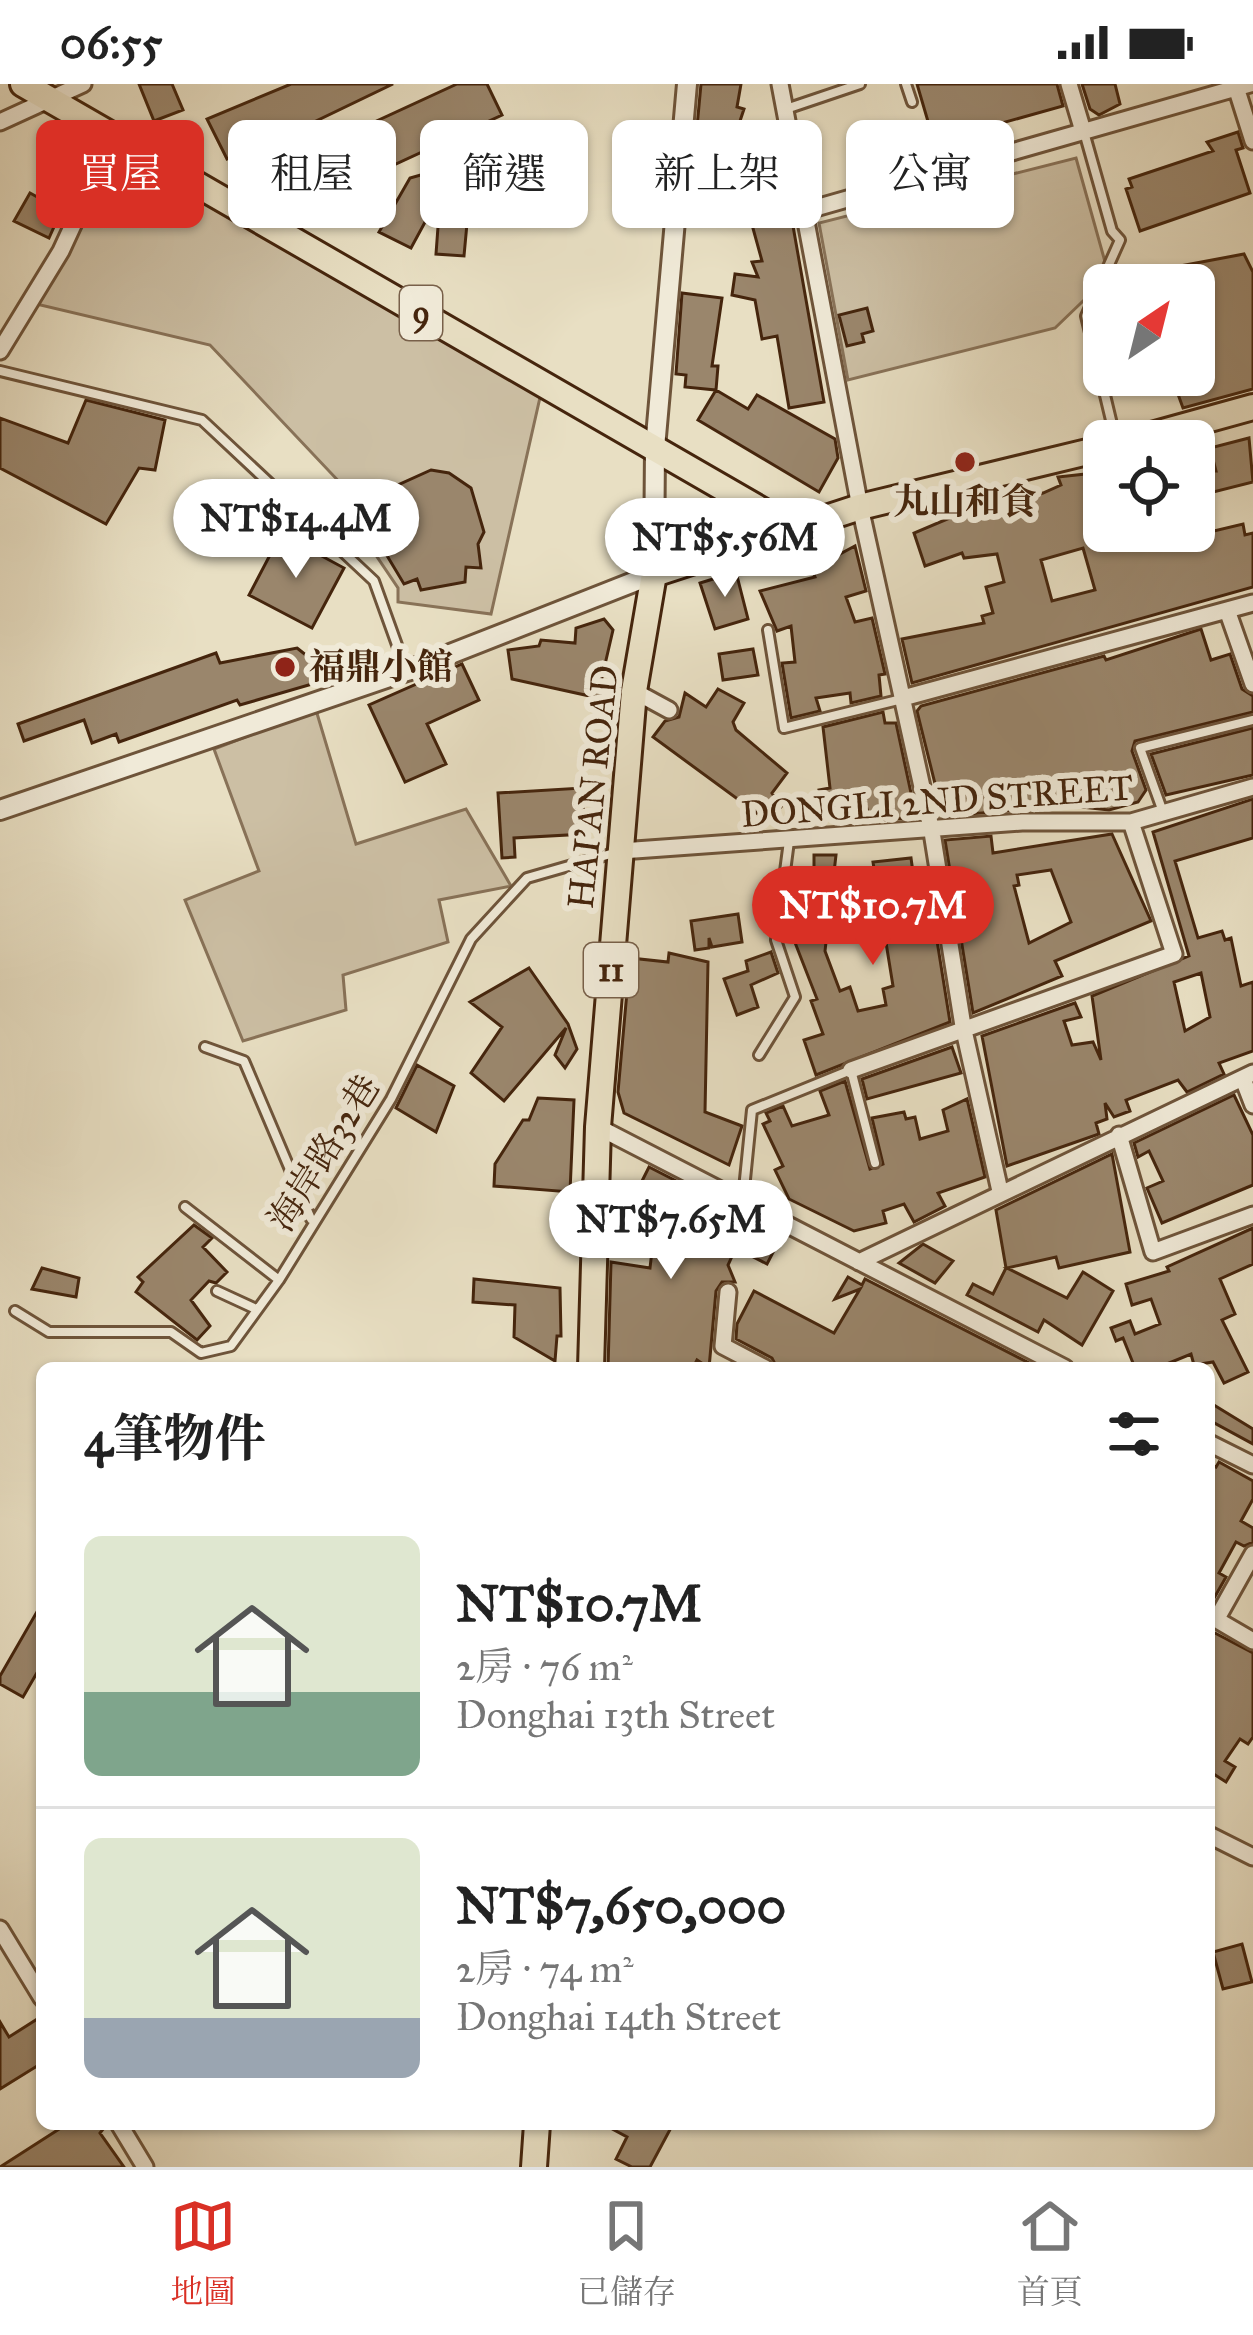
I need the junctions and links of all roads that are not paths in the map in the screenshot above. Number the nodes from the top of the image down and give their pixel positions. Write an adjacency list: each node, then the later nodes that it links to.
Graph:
1 (23, 84): 9 (main road, 9)
2 (83, 84): 9 (street)
3 (687, 84): 26 (street)
4 (780, 84): 11 (street)
5 (860, 84): 11 (lane)
6 (907, 84): 10 (lane)
7 (1070, 84): 15 (street)
8 (1240, 85): 15 (street); 16 (street)
9 (48, 98): 12 (main road, 9); 14 (street)
10 (911, 102)
11 (784, 109): 13 (street)
12 (86, 120)
13 (786, 120)
14 (0, 122)
15 (1083, 131): 18 (street); 24 (lane)
16 (1253, 141)
17 (204, 188): 26 (main road, 9)
18 (822, 206)
19 (72, 228): 21 (street)
20 (808, 228): 28 (street)
21 (0, 351)
22 (0, 370): 34 (lane)
23 (1253, 407): 25 (main road)
24 (1111, 420)
25 (1206, 420)
26 (656, 448): 29 (main road, 9); 30 (street)
27 (1083, 453): 28 (main road)
28 (860, 507): 29 (main road); 37 (street)
29 (794, 529): 30 (main road)
30 (654, 574): 34 (street); 36 (main road, HAI'AN ROAD / 11)
31 (1253, 603): 32 (street)
32 (1227, 610): 35 (street); 37 (street)
33 (768, 630): 37 (lane)
34 (406, 671): 41 (street)
35 (1253, 684)
36 (634, 691): 38 (street); 46 (main road, HAI'AN ROAD / 11)
37 (903, 698): 44 (street)
38 (669, 710)
39 (1253, 720): 42 (lane)
40 (1253, 787): 42 (street, DONGLI 2ND STREET)
41 (0, 810)
42 (1164, 813): 43 (street, DONGLI 2ND STREET)
43 (1132, 822): 44 (street, DONGLI 2ND STREET); 47 (street)
44 (932, 832): 45 (street, DONGLI 2ND STREET); 47 (street)
45 (789, 841): 46 (street, DONGLI 2ND STREET); 49 (lane)
46 (621, 851): 53 (main road, HAI'AN ROAD / 11); 60 (lane, 海岸路32巷)
47 (962, 1026): 50 (street); 56 (street)
48 (205, 1047): 60 (lane)
49 (759, 1055)
50 (851, 1070): 55 (lane); 57 (lane)
51 (1248, 1076): 52 (street); 54 (street)
52 (1253, 1105)
53 (598, 1127): 57 (street); 67 (main road, HAI'AN ROAD / 11)
54 (1119, 1135): 56 (street); 59 (street)
55 (875, 1162)
56 (1000, 1191): 61 (street)
57 (743, 1202): 61 (street)
58 (185, 1208): 62 (lane)
59 (1253, 1215)
60 (312, 1220): 62 (lane, 海岸路32巷)
61 (859, 1262): 69 (street)
62 (279, 1280): 65 (lane, 海岸路32巷)
63 (217, 1291): 65 (lane)
64 (728, 1292): 68 (street)
65 (256, 1309): 66 (lane, 海岸路32巷)
66 (15, 1311)
67 (591, 1362)
68 (754, 1362)
69 (1049, 1362)
70 (1215, 1446): 71 (street)
71 (1253, 1465)
72 (1253, 1554): 73 (street)
73 (1215, 1613)
74 (1215, 1620): 75 (street)
75 (1253, 1641)
76 (1215, 1838): 77 (street)
77 (1253, 1857)
78 (0, 1929): 79 (street)
79 (36, 1988)
80 (122, 2130): 82 (street)
81 (537, 2130): 83 (main road)
82 (142, 2166)
83 (534, 2167)

